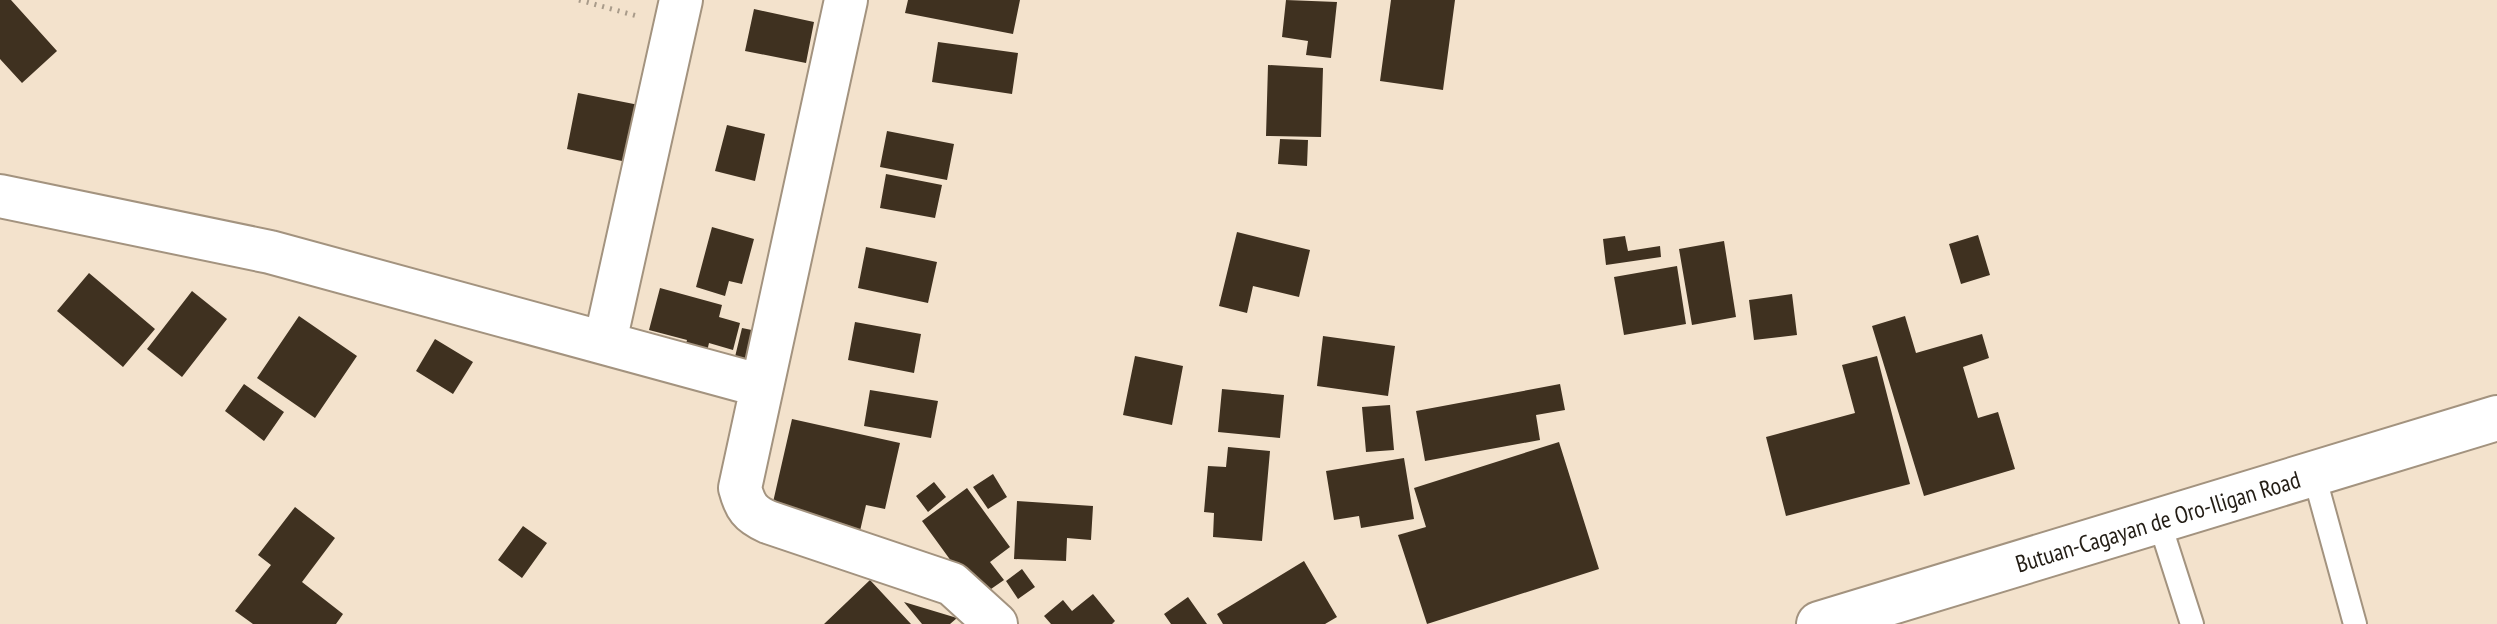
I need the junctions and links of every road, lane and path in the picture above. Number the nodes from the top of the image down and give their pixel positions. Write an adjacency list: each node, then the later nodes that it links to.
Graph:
1 (579, 0): 3 (path)
2 (846, 0): 6 (street)
3 (677, 13): 5 (street)
4 (0, 196): 5 (street)
5 (605, 342): 6 (street)
6 (762, 386): 10 (street)
7 (2497, 418): 8 (highway, Butuan-Cagayan de Oro-Iligan Road)
8 (2313, 471): 9 (highway, Butuan-Cagayan de Oro-Iligan Road); 13 (lane)
9 (2158, 518): 11 (highway, Butuan-Cagayan de Oro-Iligan Road); 12 (lane)
10 (996, 624)
11 (1819, 624)
12 (2192, 624)
13 (2355, 624)

